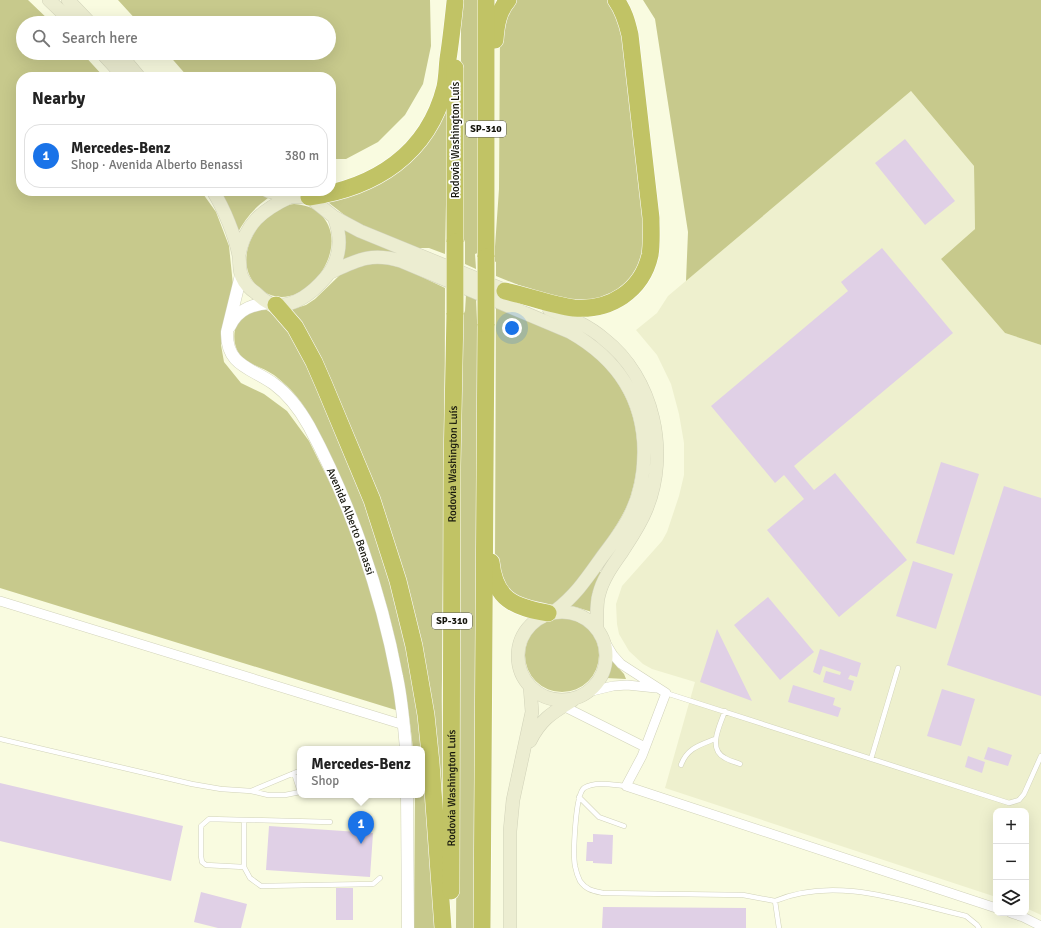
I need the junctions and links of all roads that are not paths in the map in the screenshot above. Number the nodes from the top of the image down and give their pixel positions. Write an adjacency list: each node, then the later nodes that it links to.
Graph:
1 (49, 0): 7 (main road)
2 (68, 0): 8 (main road)
3 (486, 0): 13 (highway, SP-310)
4 (508, 0): 13 (highway)
5 (616, 0): 23 (highway)
6 (456, 1): 14 (highway); 66 (highway, Rodovia Washington Luís / SP-310, bridge)
7 (66, 16)
8 (83, 16)
9 (108, 60): 11 (main road)
10 (124, 60): 12 (main road)
11 (119, 72)
12 (135, 72)
13 (486, 126): 26 (highway, SP-310, bridge)
14 (336, 192)
15 (216, 196): 20 (main road)
16 (290, 196): 18 (main road); 20 (main road)
17 (314, 196): 18 (highway)
18 (309, 197): 19 (main road)
19 (334, 217): 21 (main road); 23 (main road)
20 (239, 256): 22 (main road)
21 (329, 273): 24 (main road); 28 (main road)
22 (240, 275): 24 (main road); 25 (street, Avenida Alberto Benassi)
23 (505, 291): 29 (main road)
24 (273, 304): 25 (street); 65 (highway)
25 (227, 332): 37 (street, Avenida Alberto Benassi)
26 (485, 479): 28 (highway); 67 (highway, SP-310)
27 (0, 601): 37 (street)
28 (552, 612): 29 (main road); 32 (main road)
29 (597, 627): 30 (main road)
30 (604, 640): 33 (street); 34 (main road)
31 (898, 668): 43 (lane)
32 (530, 687): 35 (main road); 45 (main road)
33 (662, 691): 34 (street); 36 (lane); 41 (street)
34 (588, 692): 35 (main road)
35 (558, 703): 41 (street); 45 (main road)
36 (724, 711): 39 (lane); 43 (lane)
37 (404, 725): 40 (street, Avenida Alberto Benassi)
38 (0, 739): 51 (lane)
39 (715, 739): 44 (lane); 46 (lane)
40 (406, 746)
41 (645, 747): 50 (street)
42 (1041, 756): 43 (lane)
43 (871, 759)
44 (740, 764)
45 (520, 765): 68 (main road)
46 (681, 765)
47 (297, 772): 48 (lane)
48 (294, 773): 49 (lane); 51 (lane)
49 (297, 782)
50 (626, 786): 53 (lane); 61 (street)
51 (251, 791): 52 (lane)
52 (297, 792)
53 (579, 797): 57 (lane); 60 (lane)
54 (407, 798): 64 (street)
55 (244, 820): 56 (lane); 58 (lane); 58 (lane)
56 (330, 822)
57 (624, 826)
58 (244, 867): 59 (lane)
59 (380, 878)
60 (775, 902): 69 (lane); 70 (lane)
61 (993, 907)
62 (1020, 916): 63 (street)
63 (1041, 926)
64 (408, 928)
65 (443, 928)
66 (451, 928)
67 (482, 928)
68 (510, 928)
69 (779, 928)
70 (979, 928)

